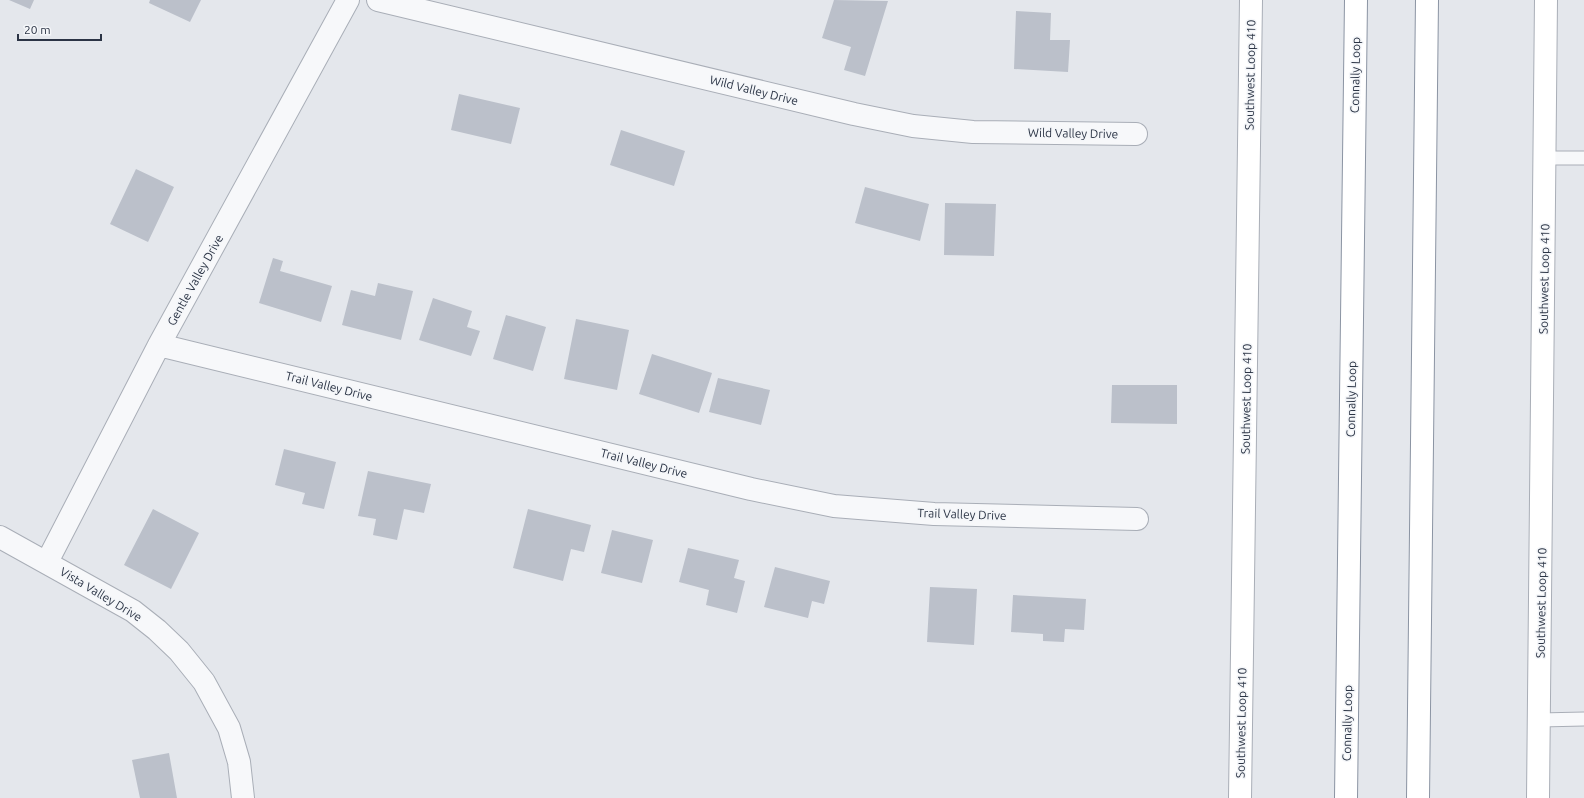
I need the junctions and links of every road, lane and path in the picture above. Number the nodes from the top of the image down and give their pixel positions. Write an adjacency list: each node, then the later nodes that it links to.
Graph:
1 (348, 0): 10 (street, Gentle Valley Drive)
2 (378, 0): 7 (street, Wild Valley Drive)
3 (1251, 0): 17 (main road, Southwest Loop 410)
4 (1356, 0): 18 (main road, Connally Loop)
5 (1427, 0): 19 (main road)
6 (1546, 0): 8 (main road, Southwest Loop 410)
7 (1136, 134)
8 (1545, 158): 9 (lane); 14 (main road, Southwest Loop 410)
9 (1584, 158)
10 (159, 345): 11 (street, Trail Valley Drive); 13 (street, Gentle Valley Drive)
11 (1137, 519)
12 (0, 537): 13 (street, Vista Valley Drive)
13 (47, 562): 16 (street, Vista Valley Drive)
14 (1540, 720): 15 (lane); 20 (main road, Southwest Loop 410)
15 (1584, 720)
16 (243, 798)
17 (1240, 798)
18 (1346, 798)
19 (1418, 798)
20 (1538, 798)

